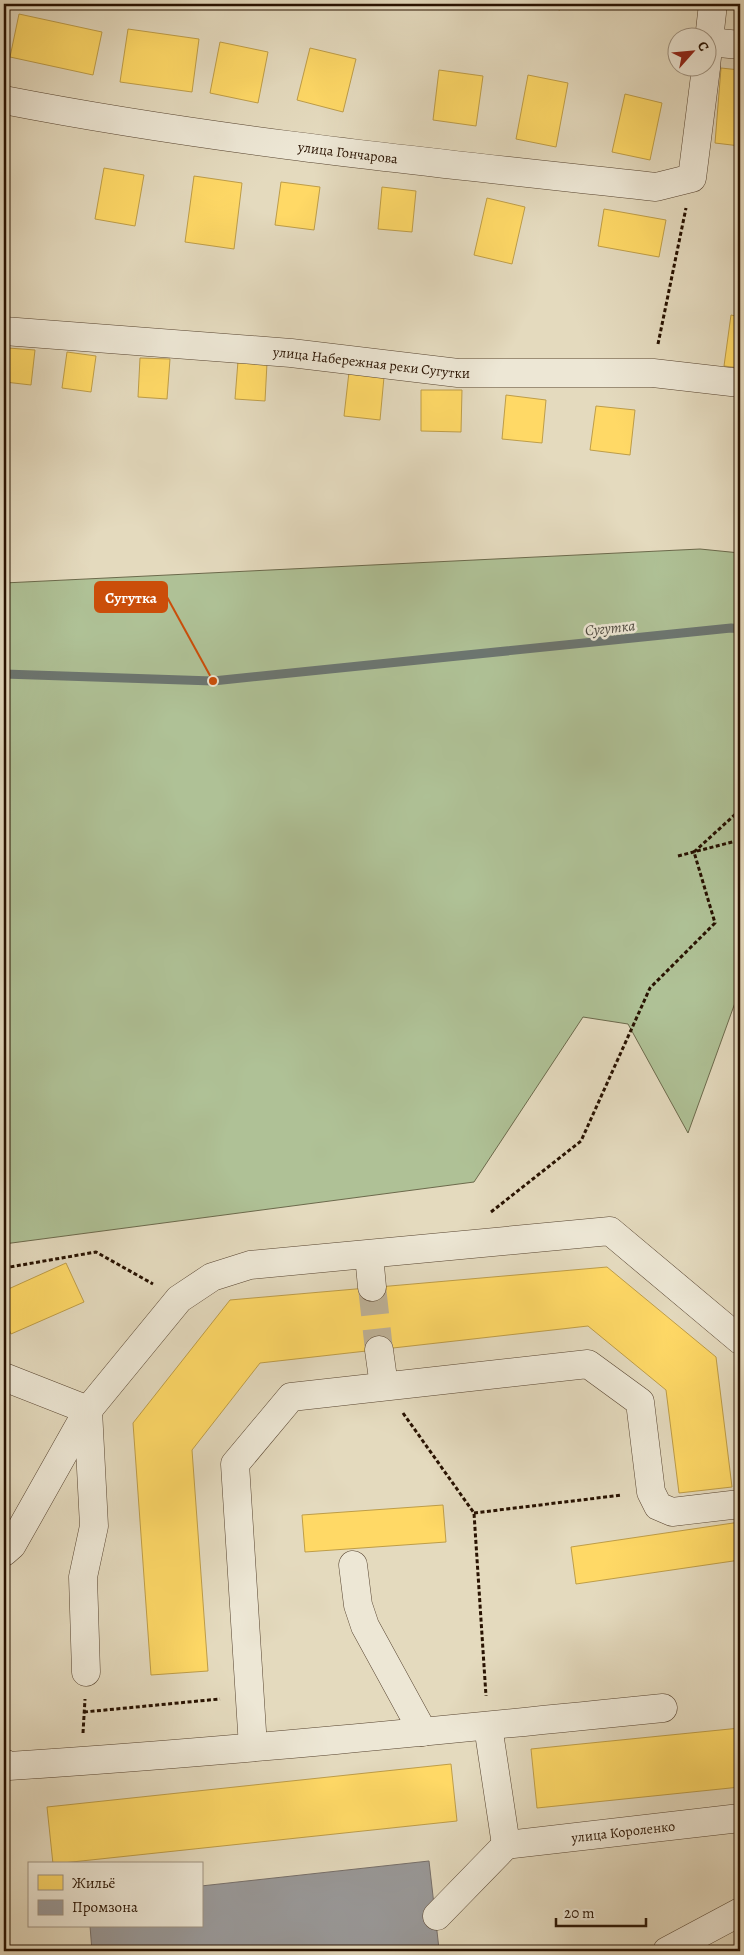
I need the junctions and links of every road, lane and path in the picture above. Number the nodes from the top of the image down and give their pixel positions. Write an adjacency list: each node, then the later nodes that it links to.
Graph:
1 (713, 4): 2 (street)
2 (710, 28)
3 (740, 45): 4 (street)
4 (716, 54)
5 (704, 78): 7 (street)
6 (4, 100): 7 (street, улица Гончарова)
7 (692, 178): 9 (path)
8 (4, 331): 9 (street, улица Набережная реки Сугутки)
9 (653, 373): 10 (street, улица Набережная реки Сугутки)
10 (740, 383)
11 (740, 810): 13 (path)
12 (740, 840): 13 (path)
13 (694, 852): 14 (path); 15 (path)
14 (678, 856)
15 (483, 1218)
16 (369, 1255): 18 (street); 19 (street); 20 (street)
17 (4, 1268): 19 (path)
18 (372, 1287)
19 (179, 1298): 24 (street)
20 (740, 1340)
21 (379, 1350): 23 (street)
22 (4, 1376): 24 (street)
23 (384, 1386): 25 (street); 27 (path); 31 (street)
24 (88, 1410): 28 (street); 30 (street)
25 (651, 1492): 26 (street); 27 (path)
26 (740, 1504)
27 (474, 1513): 34 (path)
28 (4, 1552)
29 (353, 1565): 35 (street)
30 (86, 1672): 33 (path)
31 (251, 1696): 33 (path); 36 (street)
32 (663, 1708): 34 (street)
33 (84, 1712): 37 (path)
34 (488, 1726): 35 (street); 40 (street)
35 (423, 1732): 36 (street)
36 (253, 1747): 37 (street)
37 (81, 1761): 38 (street)
38 (4, 1763)
39 (740, 1818): 40 (street, улица Короленко)
40 (506, 1846): 42 (street)
41 (740, 1912): 43 (street)
42 (437, 1916)
43 (667, 1951)

